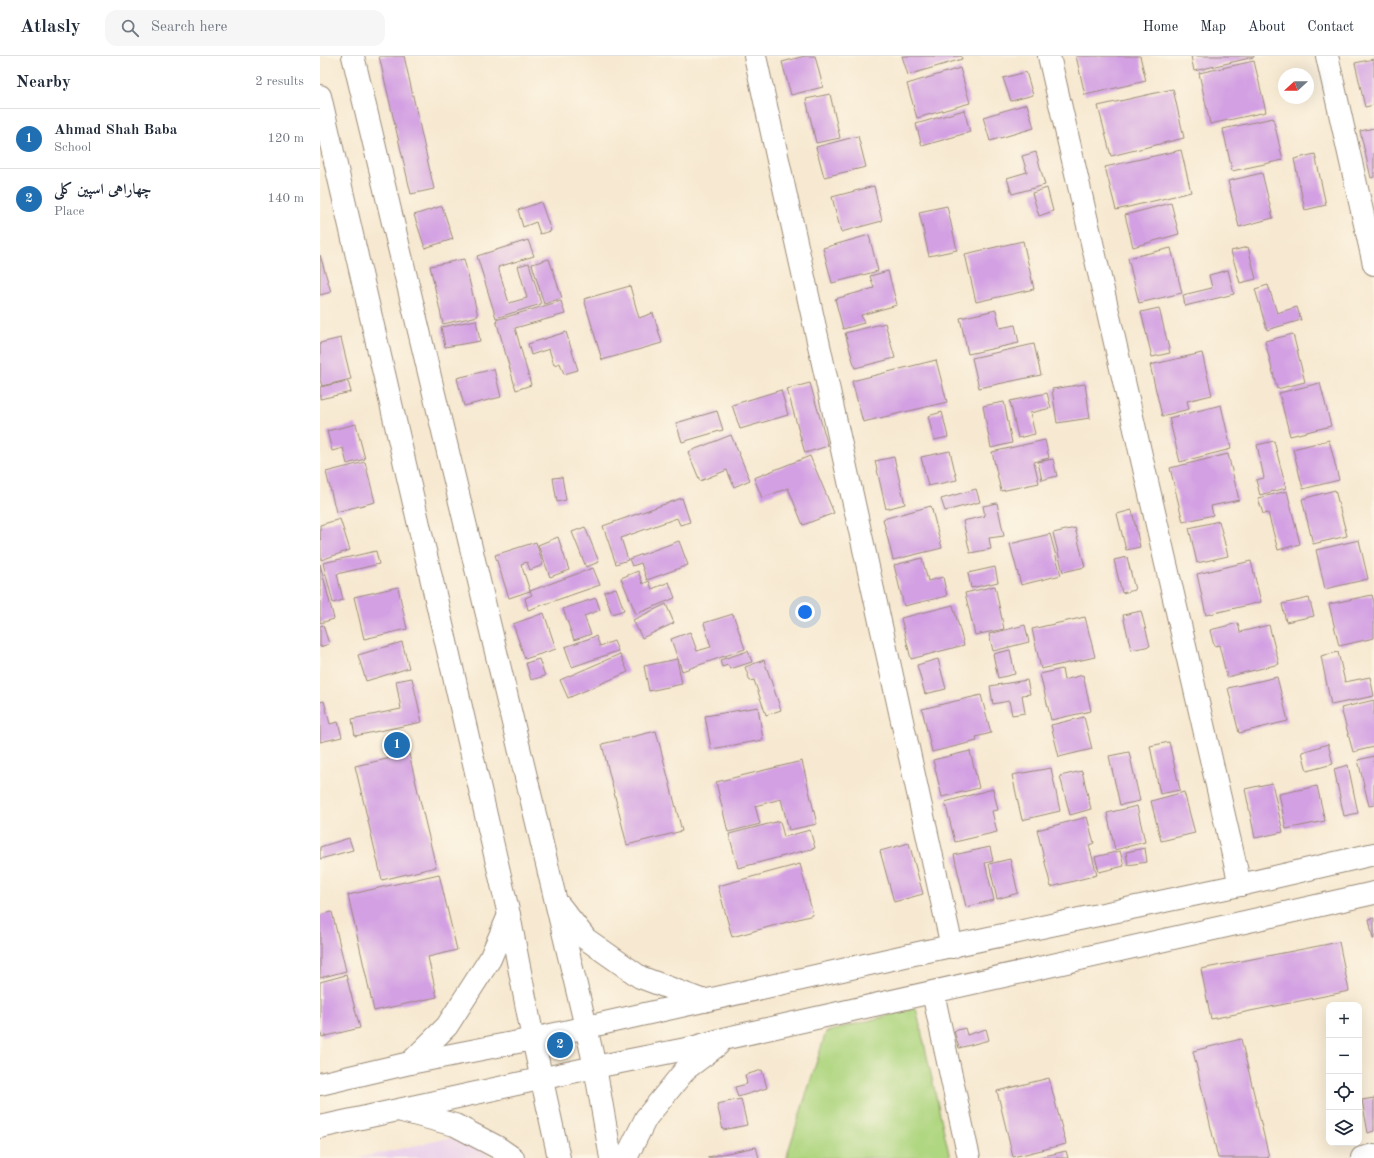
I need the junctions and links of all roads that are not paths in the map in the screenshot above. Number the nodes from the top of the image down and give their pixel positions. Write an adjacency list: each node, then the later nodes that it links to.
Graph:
1 (353, 56): 10 (street)
2 (755, 56): 12 (street)
3 (1049, 56): 8 (street)
4 (1327, 56): 6 (street)
5 (320, 96): 11 (street)
6 (1374, 264)
7 (1374, 854): 8 (street)
8 (1240, 885): 12 (street)
9 (1374, 893): 13 (street)
10 (555, 898): 14 (street); 15 (street)
11 (509, 915): 17 (street); 18 (street)
12 (952, 947): 14 (street)
13 (933, 993): 16 (street); 29 (street)
14 (704, 1001): 15 (street)
15 (586, 1027): 17 (street); 19 (street)
16 (727, 1038): 19 (street); 28 (street)
17 (533, 1039): 18 (street); 20 (street)
18 (410, 1063): 21 (street)
19 (595, 1067): 20 (street); 27 (street)
20 (541, 1079): 22 (street); 26 (street)
21 (320, 1084)
22 (399, 1110): 23 (street); 25 (street)
23 (320, 1127)
24 (1374, 1155): 30 (street)
25 (513, 1158)
26 (559, 1158)
27 (611, 1158)
28 (626, 1158)
29 (969, 1158)
30 (1362, 1158)

